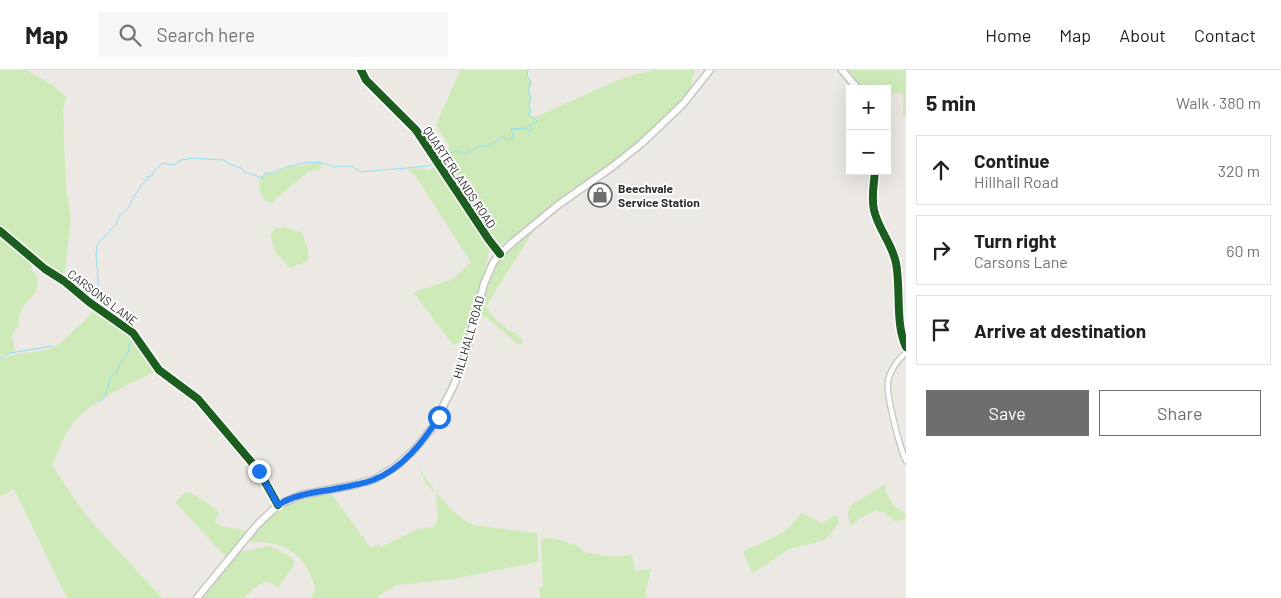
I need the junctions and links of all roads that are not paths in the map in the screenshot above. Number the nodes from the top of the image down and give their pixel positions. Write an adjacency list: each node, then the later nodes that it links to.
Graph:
1 (361, 70): 7 (street, QUARTERLANDS ROAD)
2 (710, 70): 7 (main road, HILLHALL ROAD)
3 (842, 70): 4 (main road)
4 (855, 85)
5 (875, 175): 8 (main road)
6 (0, 231): 11 (street, CARSONS LANE)
7 (500, 254): 11 (main road, HILLHALL ROAD)
8 (906, 347)
9 (906, 353): 10 (street)
10 (906, 461)
11 (278, 505): 12 (main road, HILLHALL ROAD)
12 (197, 598)

